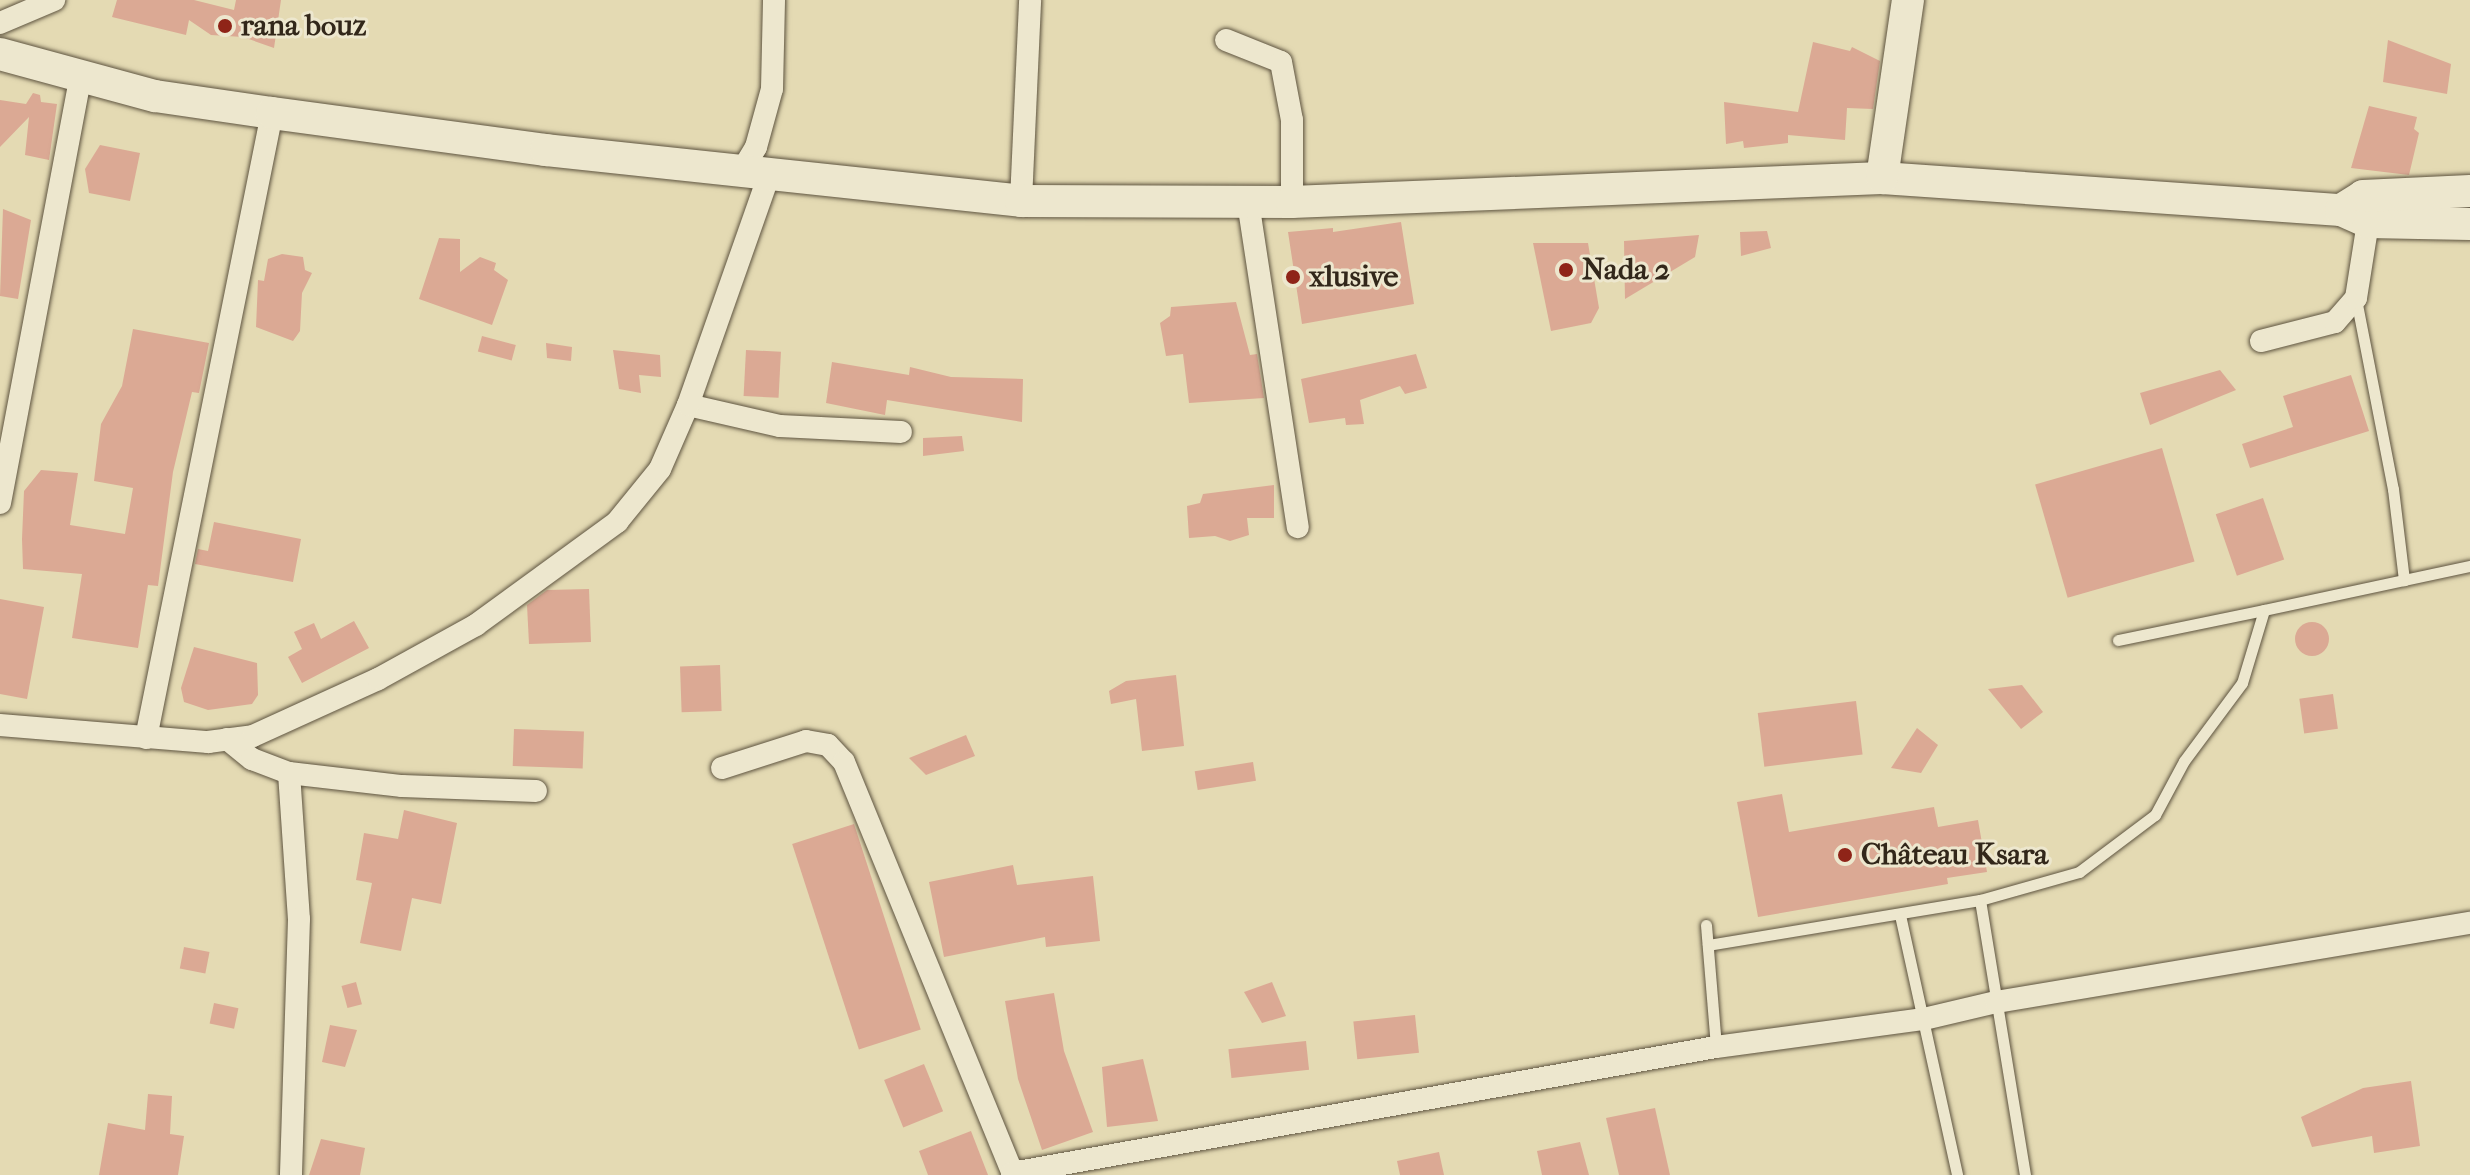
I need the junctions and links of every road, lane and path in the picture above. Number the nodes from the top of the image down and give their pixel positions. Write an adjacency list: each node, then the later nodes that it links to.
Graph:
1 (54, 0): 5 (street)
2 (774, 0): 10 (street)
3 (1030, 0): 13 (street)
4 (1908, 0): 11 (street)
5 (0, 23)
6 (1226, 40): 15 (street)
7 (0, 54): 8 (street)
8 (81, 76): 9 (street); 22 (street)
9 (272, 113): 10 (street); 29 (street)
10 (755, 174): 13 (street); 20 (street)
11 (1882, 178): 15 (street); 16 (street)
12 (2470, 191): 16 (street)
13 (1021, 201): 14 (street)
14 (1248, 202): 15 (street); 23 (street)
15 (1292, 202)
16 (2354, 216): 17 (street); 18 (street)
17 (2470, 224)
18 (2356, 298): 19 (street); 25 (lane)
19 (2261, 341)
20 (688, 405): 21 (street); 30 (street)
21 (901, 432)
22 (0, 503)
23 (1298, 527)
24 (2470, 566): 25 (lane)
25 (2404, 580): 26 (lane)
26 (2264, 610): 27 (lane); 34 (lane)
27 (2118, 640)
28 (0, 725): 29 (street)
29 (146, 738): 30 (street)
30 (227, 739): 32 (street)
31 (722, 768): 42 (street)
32 (289, 773): 33 (street); 43 (street)
33 (536, 791)
34 (1980, 900): 35 (lane); 39 (lane)
35 (1900, 915): 38 (lane); 40 (lane)
36 (2470, 923): 39 (street)
37 (1706, 925): 38 (lane)
38 (1708, 945): 41 (lane)
39 (1996, 1002): 40 (street); 45 (lane)
40 (1924, 1019): 41 (street); 44 (lane)
41 (1716, 1047): 42 (street)
42 (1012, 1174)
43 (291, 1175)
44 (1957, 1175)
45 (2025, 1175)

